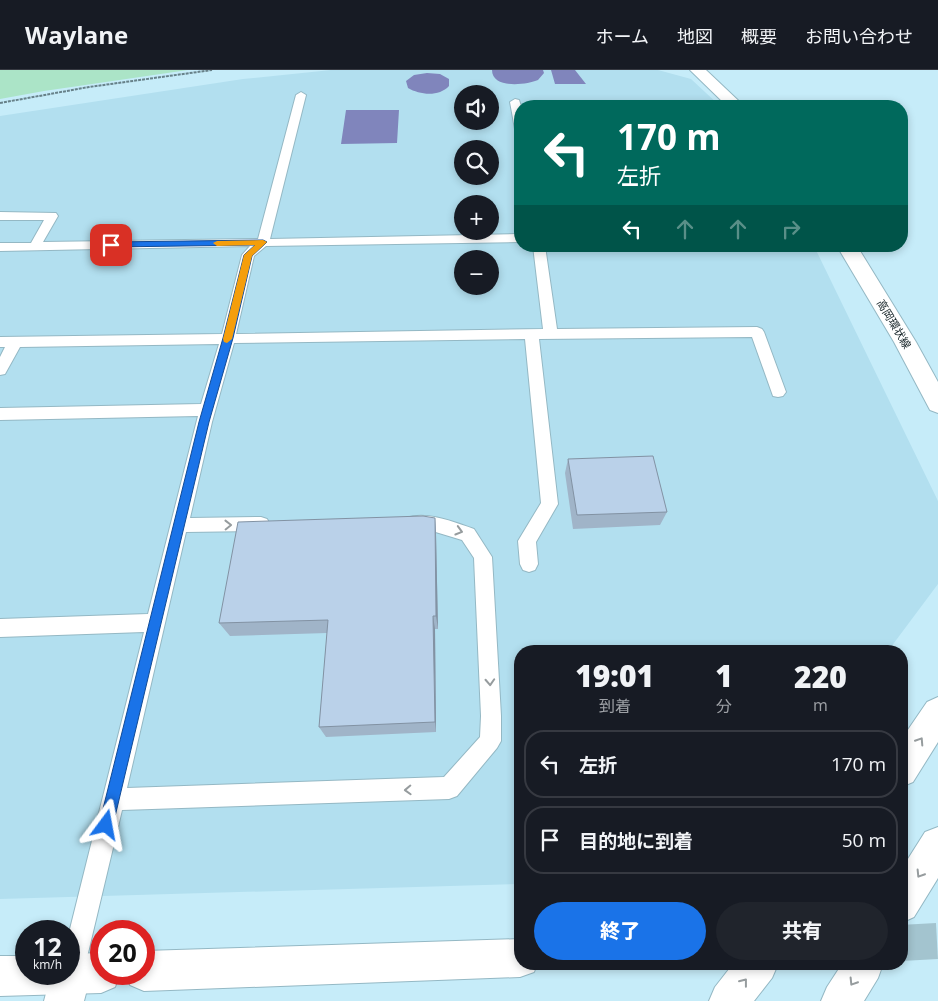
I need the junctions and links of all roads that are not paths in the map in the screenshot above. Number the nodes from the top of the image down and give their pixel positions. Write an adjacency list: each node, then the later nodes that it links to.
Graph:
1 (697, 70): 3 (main road)
2 (301, 95): 6 (lane)
3 (730, 100)
4 (0, 216): 7 (lane)
5 (514, 238): 6 (lane)
6 (263, 242): 7 (lane); 13 (lane)
7 (35, 246): 8 (lane)
8 (0, 247)
9 (540, 252): 12 (lane)
10 (851, 252): 18 (main road, 高岡環状線)
11 (531, 334): 12 (lane); 13 (lane); 24 (lane)
12 (551, 334): 17 (lane)
13 (228, 338): 15 (lane); 19 (lane)
14 (0, 342): 15 (lane)
15 (15, 342): 16 (lane)
16 (0, 370)
17 (778, 392)
18 (938, 404)
19 (207, 410): 20 (lane); 23 (lane)
20 (0, 414)
21 (391, 523): 29 (lane, one-way to 29)
22 (275, 524): 23 (lane, one-way to 22)
23 (179, 525): 25 (lane)
24 (529, 564)
25 (155, 623): 26 (lane); 29 (lane)
26 (0, 628)
27 (938, 713): 28 (main road, one-way to 27)
28 (908, 759)
29 (112, 799): 37 (lane)
30 (938, 845): 31 (main road, one-way to 31)
31 (908, 893)
32 (514, 958): 35 (main road)
33 (753, 970): 39 (main road, one-way to 33)
34 (860, 970): 40 (main road, one-way to 40)
35 (155, 971)
36 (0, 976): 38 (main road)
37 (80, 976)
38 (15, 977)
39 (729, 1001)
40 (842, 1001)

